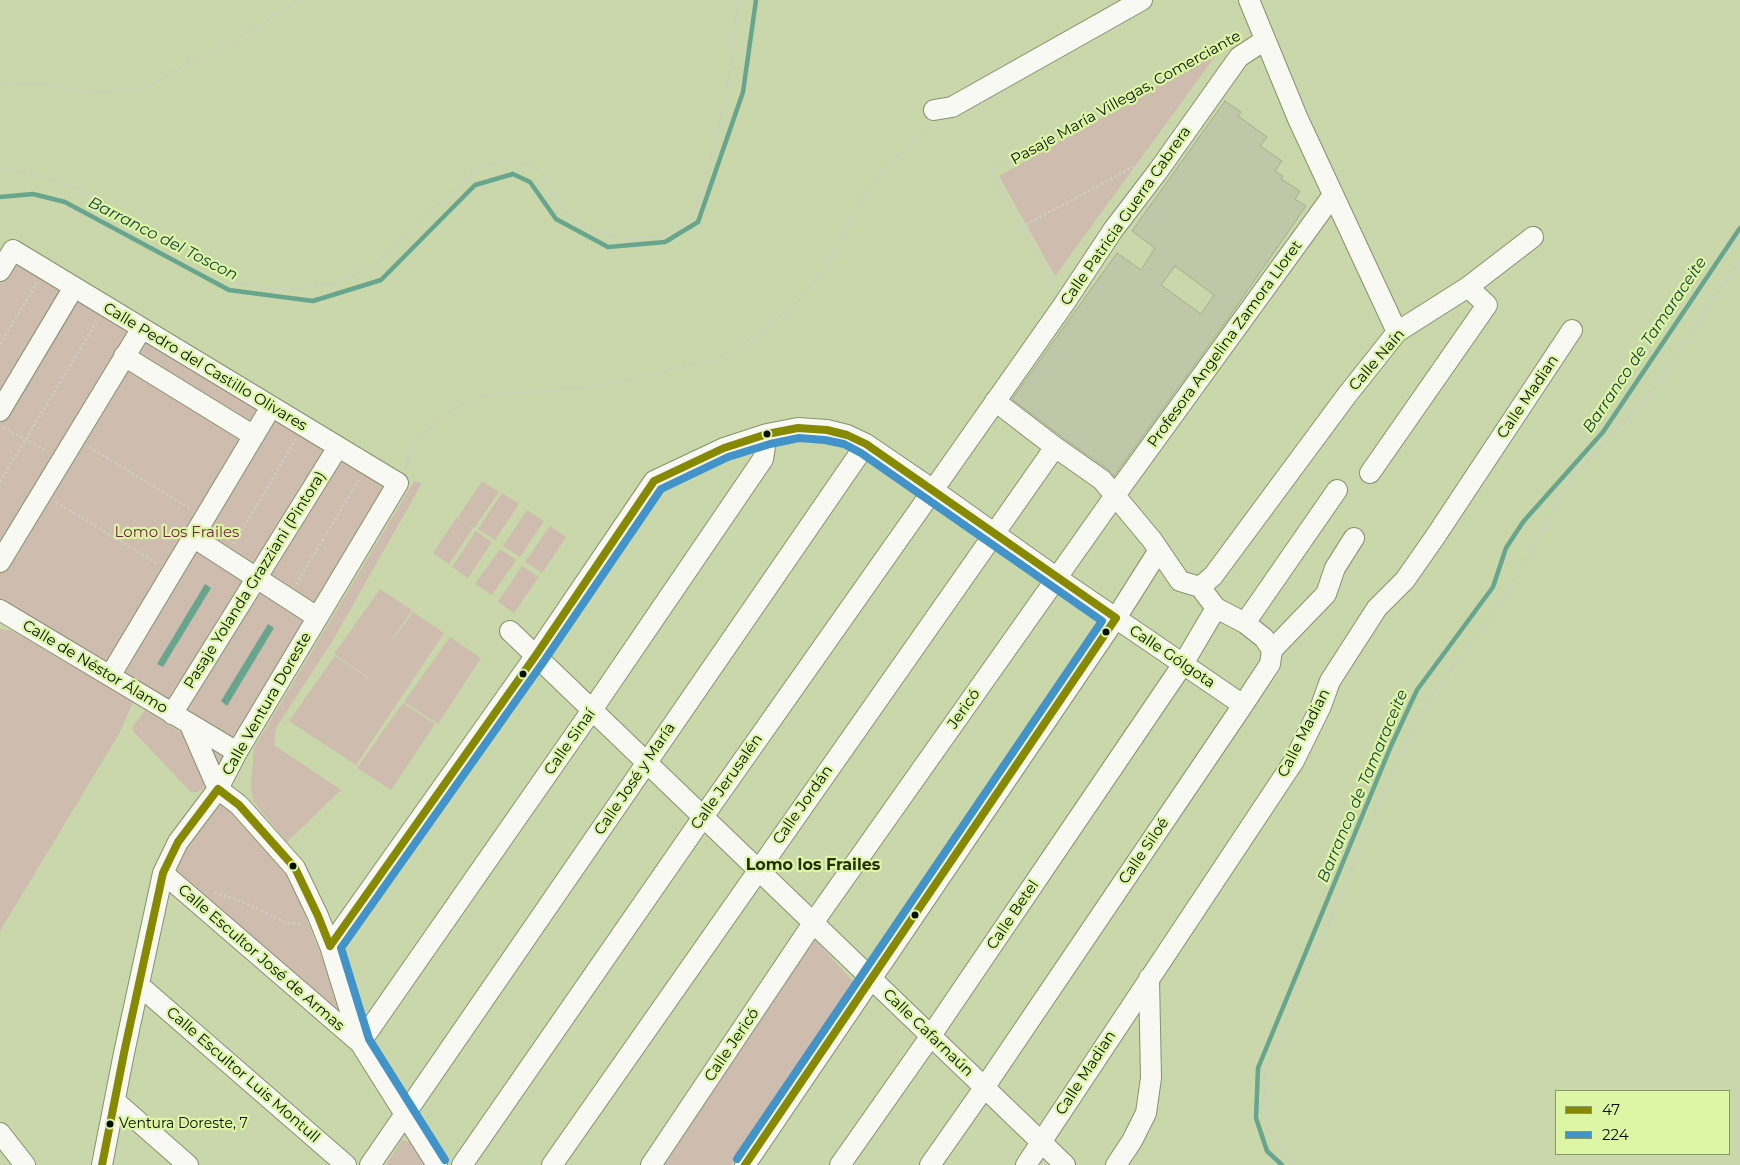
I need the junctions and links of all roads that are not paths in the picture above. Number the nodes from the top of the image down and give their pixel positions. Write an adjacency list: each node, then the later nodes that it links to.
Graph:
1 (1142, 0): 4 (street)
2 (1249, 0): 3 (street)
3 (1263, 33): 5 (street); 14 (street, Calle Patricia Guerra Cabrera)
4 (934, 110)
5 (1333, 195): 12 (street); 26 (street, Profesora Angelina Zamora Lloret)
6 (1533, 237): 9 (street, Calle Naín)
7 (0, 271): 8 (street, Calle Pedro del Castillo Olivares)
8 (74, 287): 10 (street, Calle Pedro del Castillo Olivares); 16 (street)
9 (1468, 287): 12 (street, Calle Naín); 22 (street)
10 (142, 328): 13 (street); 15 (street, Calle Pedro del Castillo Olivares)
11 (1572, 330): 59 (street, Calle Madian)
12 (1397, 332): 34 (street, Calle Naín)
13 (124, 356): 18 (street); 31 (street)
14 (994, 401): 21 (street); 24 (street, Calle Jerusalén)
15 (271, 407): 18 (street); 20 (street, Calle Pedro del Castillo Olivares)
16 (0, 411)
17 (767, 434): 19 (street, Calle Gólgota); 42 (street, Calle Gólgota); 46 (street, Calle Sinaí)
18 (254, 436): 28 (street)
19 (866, 444): 24 (street, Calle Gólgota); 50 (street, Calle José y María)
20 (338, 447): 23 (street, Calle Pedro del Castillo Olivares); 32 (street, Pasaje Yolanda Grazziani (Pintora))
21 (1055, 447): 26 (street); 27 (street, Calle Jordán)
22 (1370, 473)
23 (398, 483): 37 (street, Calle Ventura Doreste)
24 (932, 489): 27 (street, Calle Gólgota); 53 (street, Calle Jerusalén)
25 (1337, 490): 39 (street)
26 (1116, 494): 30 (street); 33 (street, Jericó)
27 (994, 533): 33 (street, Calle Gólgota); 54 (street, Calle Jordán)
28 (193, 537): 32 (street); 44 (street)
29 (1354, 538): 41 (street, Calle Siloé)
30 (1159, 550): 34 (street); 38 (street)
31 (0, 562)
32 (256, 578): 37 (street); 47 (street, Pasaje Yolanda Grazziani (Pintora))
33 (1056, 578): 38 (street, Calle Gólgota); 56 (street, Jericó)
34 (1200, 587): 35 (street)
35 (1216, 608): 39 (street); 43 (street, Calle Betel)
36 (4, 616): 44 (street, Calle de Néstor Álamo)
37 (318, 617): 49 (street, Calle Ventura Doreste)
38 (1116, 618): 43 (street, Calle Gólgota); 58 (street)
39 (1245, 623): 41 (street)
40 (510, 631): 42 (street, Calle Cafarnaún)
41 (1272, 650): 45 (street, Calle Siloé)
42 (536, 655): 46 (street, Calle Cafarnaún); 57 (street, Calle Gólgota)
43 (1183, 664): 45 (street, Calle Gólgota); 61 (street, Calle Betel)
44 (110, 676): 47 (street, Calle de Néstor Álamo)
45 (1243, 705): 63 (street, Calle Siloé)
46 (592, 710): 50 (street, Calle Cafarnaún); 62 (street, Calle Sinaí)
47 (172, 714): 48 (street, Calle de Néstor Álamo)
48 (190, 725): 49 (street, Calle de Néstor Álamo); 51 (street)
49 (237, 752): 51 (street, Calle Ventura Doreste); 52 (street)
50 (646, 762): 53 (street, Calle Cafarnaún); 65 (street, Calle José y María)
51 (218, 789): 52 (street); 55 (street, Calle Ventura Doreste)
52 (239, 805): 57 (street)
53 (703, 817): 54 (street, Calle Cafarnaún); 74 (street, Calle Jerusalén)
54 (757, 870): 56 (street, Calle Cafarnaún); 75 (street, Calle Jordán)
55 (163, 873): 60 (street, Calle Ventura Doreste); 62 (street, Calle Escultor José de Armas)
56 (813, 923): 58 (street, Calle Cafarnaún); 76 (street, Calle Jericó)
57 (330, 946): 62 (street)
58 (871, 978): 61 (street, Calle Cafarnaún); 77 (street)
59 (1149, 978): 67 (street, Calle Madian); 82 (street)
60 (140, 986): 64 (street, Calle Ventura Doreste); 71 (street, Calle Escultor Luis Montull)
61 (930, 1037): 63 (street, Calle Cafarnaún); 78 (street, Calle Betel)
62 (360, 1043): 65 (street)
63 (984, 1088): 67 (street, Calle Cafarnaún); 79 (street, Calle Siloé)
64 (115, 1101): 69 (street, Calle Ventura Doreste); 70 (street)
65 (406, 1114): 72 (street, Calle José y María); 73 (street)
66 (0, 1133): 68 (street)
67 (1041, 1142): 80 (street, Calle Madian); 81 (street, Calle Cafarnaún)
68 (25, 1165)
69 (102, 1165)
70 (188, 1165)
71 (346, 1165)
72 (370, 1165)
73 (437, 1165)
74 (462, 1165)
75 (552, 1165)
76 (651, 1165)
77 (745, 1165)
78 (840, 1165)
79 (930, 1165)
80 (1026, 1165)
81 (1065, 1165)
82 (1116, 1165)

